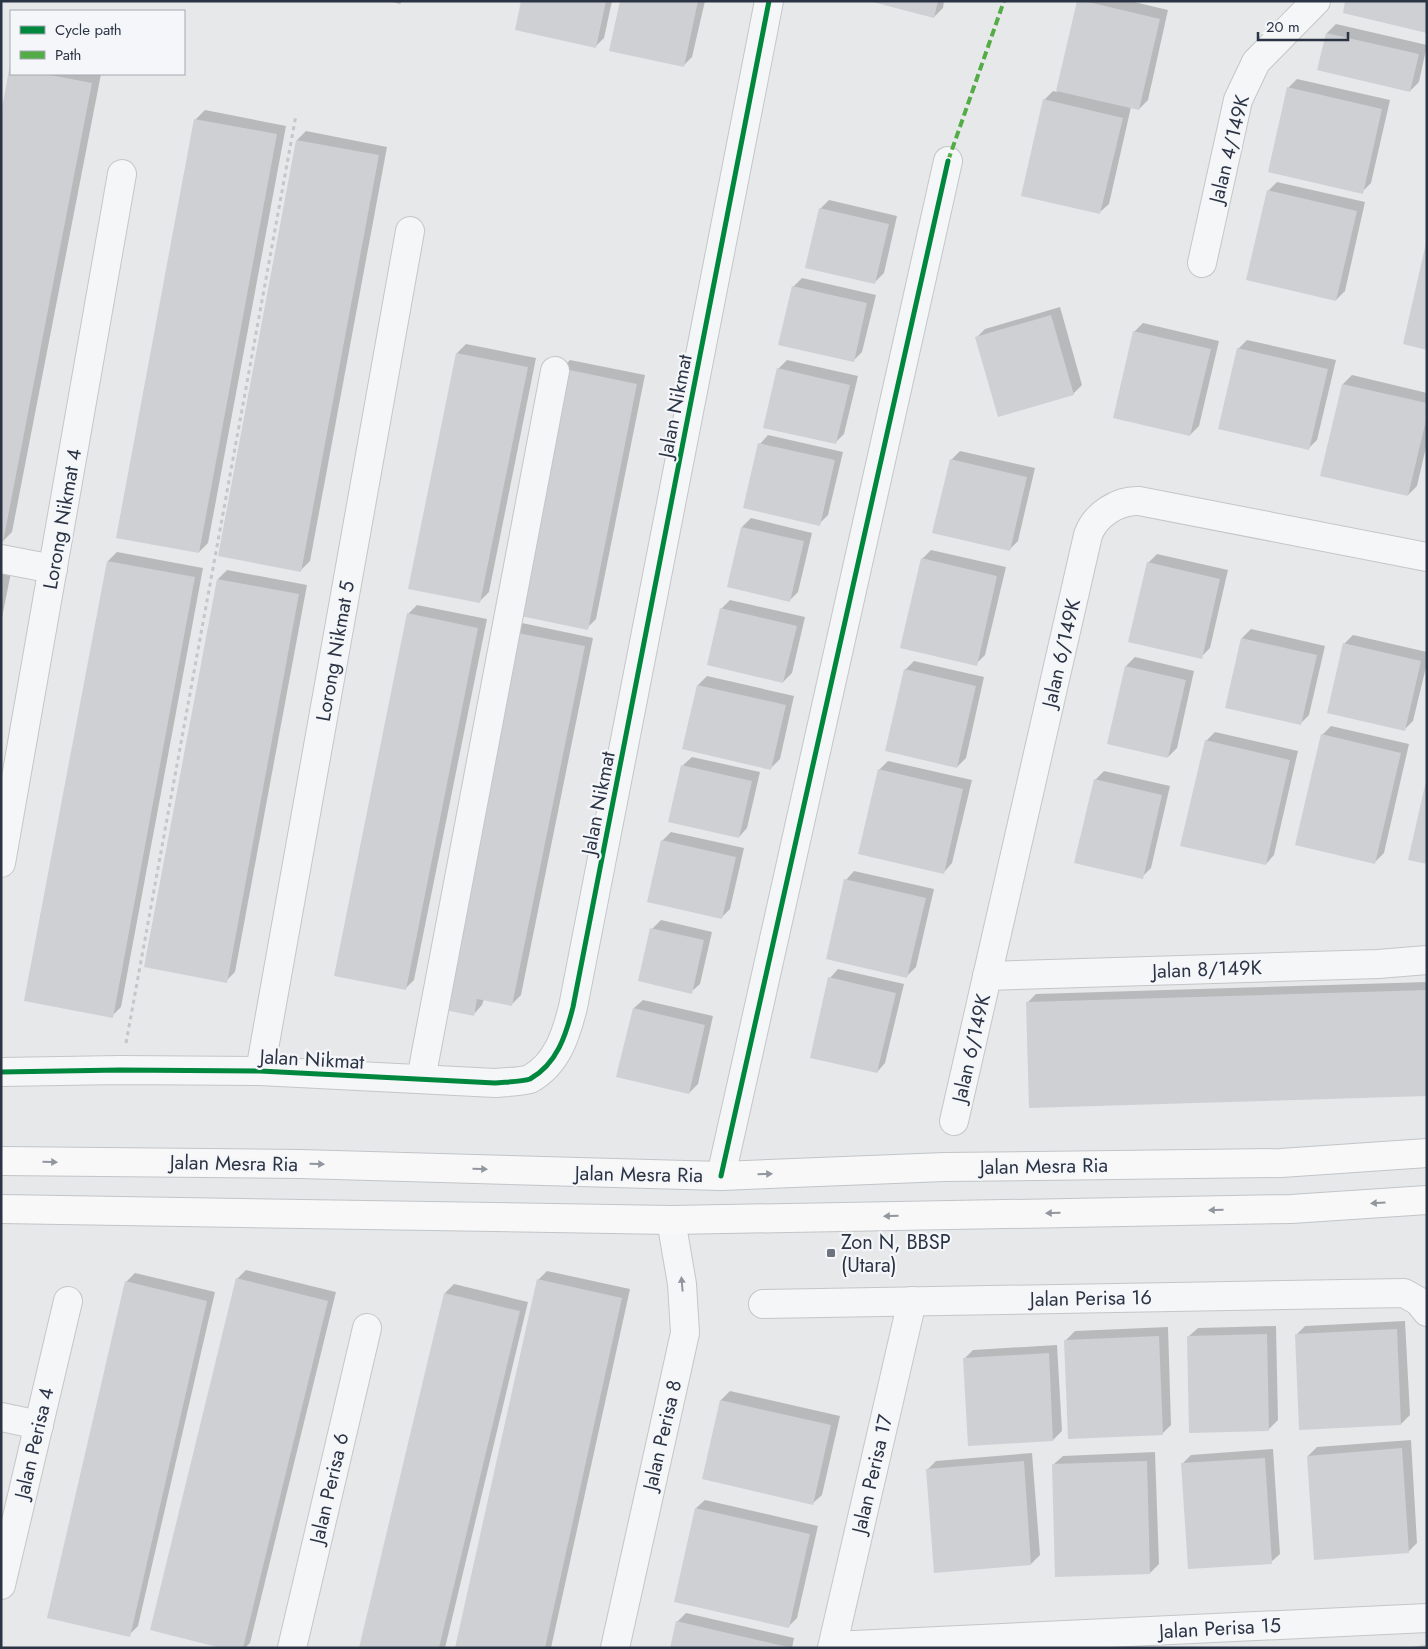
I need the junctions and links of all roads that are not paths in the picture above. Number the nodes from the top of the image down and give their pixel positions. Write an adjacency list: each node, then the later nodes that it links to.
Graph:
1 (770, 1): 16 (street, Jalan Nikmat)
2 (1316, 1): 6 (street, Jalan 4/149K)
3 (948, 161): 20 (street)
4 (122, 174): 10 (street, Lorong Nikmat 4)
5 (410, 231): 14 (street, Lorong Nikmat 5)
6 (1202, 264)
7 (555, 371): 16 (street)
8 (1427, 557): 13 (street, Jalan 6/149K)
9 (1, 559): 10 (street)
10 (53, 569): 11 (street, Lorong Nikmat 4)
11 (1, 863)
12 (1427, 960): 13 (street, Jalan 8/149K)
13 (987, 976): 17 (street, Jalan 6/149K)
14 (260, 1071): 15 (street, Jalan Nikmat); 16 (street, Jalan Nikmat)
15 (1, 1072)
16 (421, 1079)
17 (954, 1121)
18 (1427, 1153): 20 (main road, Jalan Mesra Ria, one-way to 18)
19 (1, 1161): 20 (main road, Jalan Mesra Ria, one-way to 20)
20 (721, 1176)
21 (1427, 1200): 23 (main road, one-way to 23)
22 (1, 1209): 23 (main road)
23 (671, 1220): 35 (street, Jalan Perisa 8, one-way to 23)
24 (68, 1300): 30 (street, Jalan Perisa 4)
25 (912, 1301): 26 (street, Jalan Perisa 16); 27 (street, Jalan Perisa 16); 33 (street, Jalan Perisa 17)
26 (763, 1304)
27 (1422, 1307)
28 (367, 1328): 34 (street, Jalan Perisa 6)
29 (1, 1417): 30 (street)
30 (38, 1425): 31 (street, Jalan Perisa 4)
31 (1, 1585)
32 (1427, 1618): 33 (street, Jalan Perisa 15)
33 (833, 1647)
34 (292, 1648)
35 (615, 1648)

